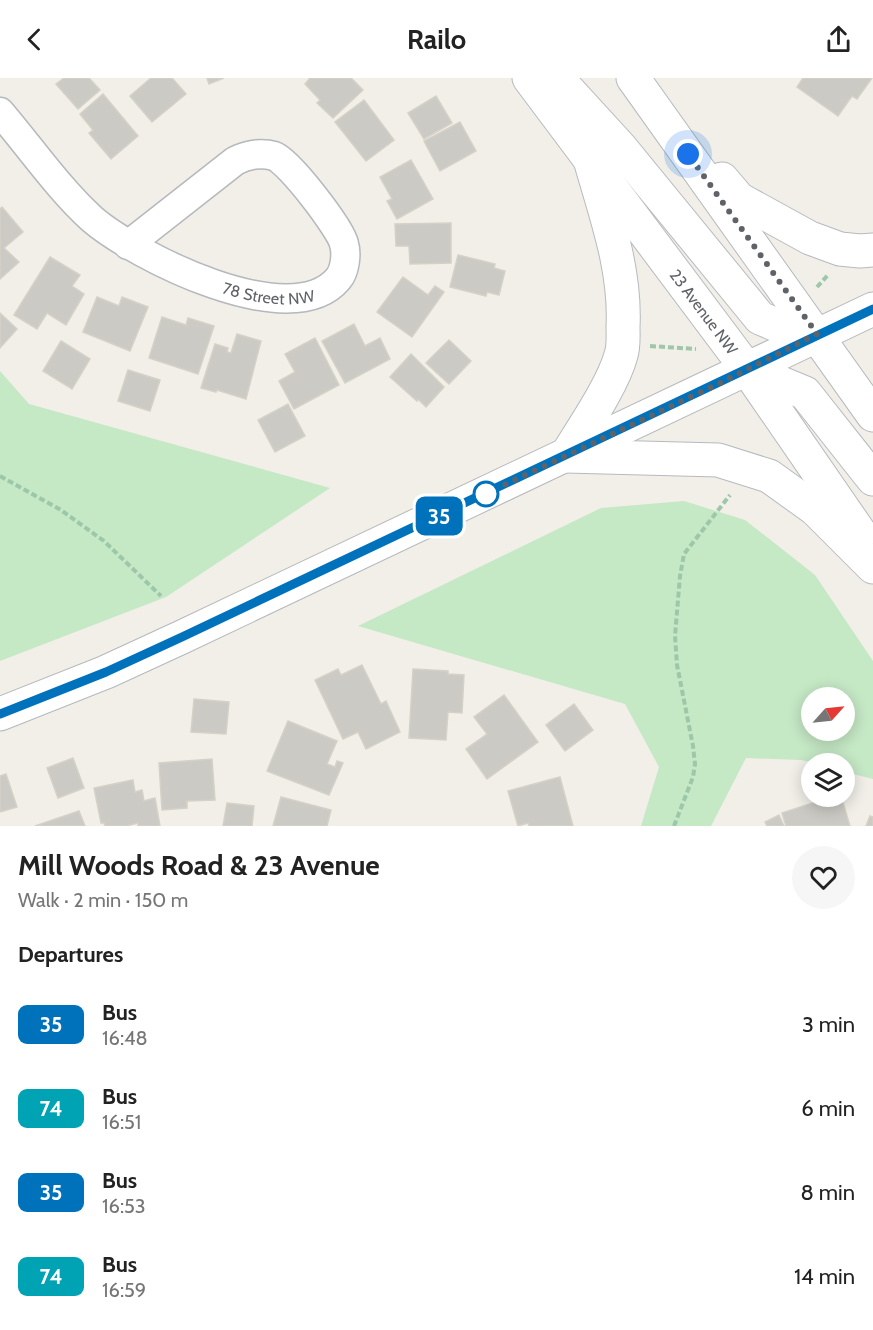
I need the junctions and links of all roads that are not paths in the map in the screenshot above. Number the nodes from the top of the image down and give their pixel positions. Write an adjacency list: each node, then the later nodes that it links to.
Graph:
1 (529, 78): 5 (main road, 23 Avenue NW)
2 (557, 78): 9 (main road)
3 (634, 80): 7 (main road); 9 (main road)
4 (0, 112): 6 (street, 78 Street NW)
5 (590, 156): 10 (main road, 23 Avenue NW); 12 (main road)
6 (128, 245): 6 (street, 78 Street NW)
7 (873, 250)
8 (873, 309): 9 (main road)
9 (817, 334): 10 (main road); 11 (main road)
10 (747, 369): 12 (main road); 13 (main road); 14 (main road, 23 Avenue NW)
11 (873, 415)
12 (566, 456): 15 (main road); 16 (main road)
13 (873, 479)
14 (873, 551)
15 (873, 567)
16 (0, 714)

